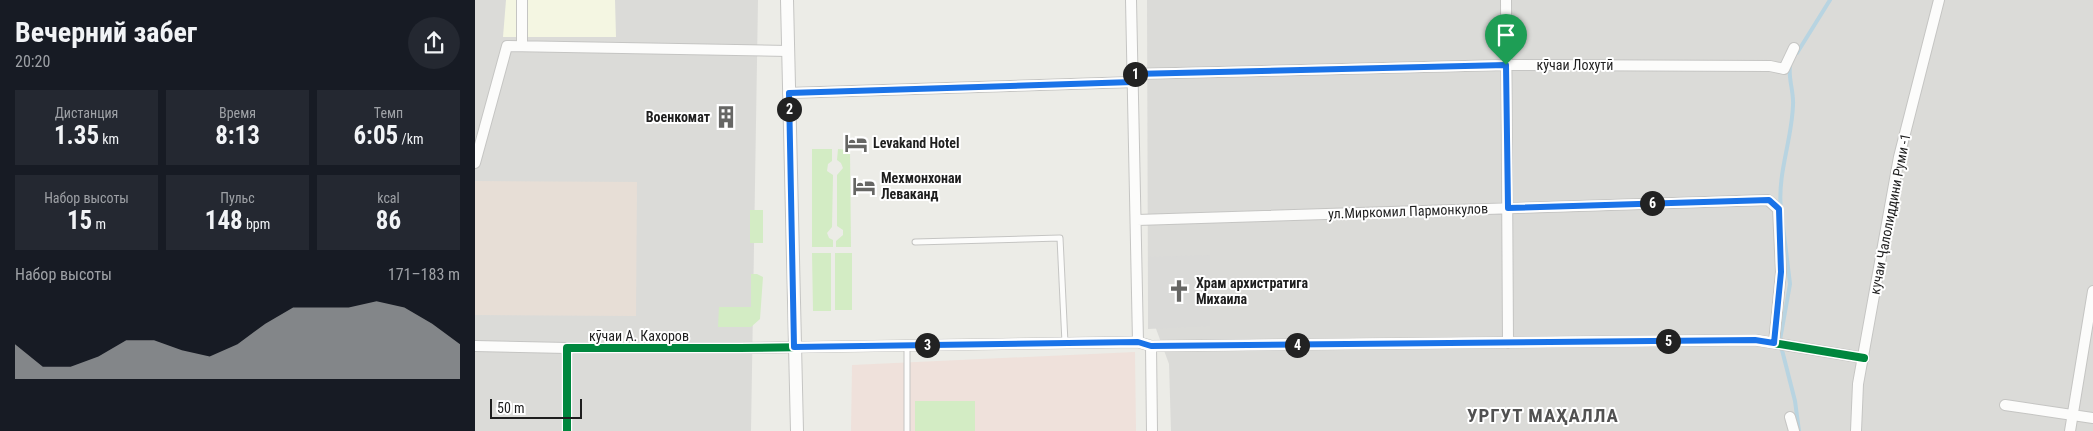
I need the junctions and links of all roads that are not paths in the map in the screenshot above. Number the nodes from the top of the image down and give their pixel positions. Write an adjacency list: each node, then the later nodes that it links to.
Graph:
1 (522, 0): 6 (street)
2 (787, 0): 8 (street)
3 (1131, 0): 10 (street)
4 (1505, 0): 9 (street)
5 (1939, 0): 27 (street, кучаи Ҷалолиддини Руми -1)
6 (522, 46): 8 (street); 12 (street)
7 (1794, 48): 9 (street, кӯчаи Лохутӣ)
8 (788, 51): 11 (street)
9 (1506, 65): 10 (street, кӯчаи Лохутӣ); 13 (street)
10 (1133, 78): 11 (street, кӯчаи Лохутӣ); 14 (street)
11 (789, 93): 25 (street)
12 (475, 164)
13 (1508, 208): 14 (street, ул.Миркомил Пармонкулов); 20 (street); 21 (street, ул.Миркомил Пармонкулов)
14 (1137, 220): 18 (street)
15 (915, 242): 19 (lane)
16 (2093, 291): 17 (street)
17 (2090, 325): 29 (street)
18 (1138, 342): 19 (street, кӯчаи А. Кахоров); 24 (street, кӯчаи А. Кахоров)
19 (1065, 343): 22 (street, кӯчаи А. Кахоров)
20 (1508, 343): 21 (street, кӯчаи А. Кахоров); 24 (street, кӯчаи А. Кахоров)
21 (1774, 343): 27 (street, кӯчаи А. Кахоров)
22 (907, 345): 25 (street, кӯчаи А. Кахоров); 34 (lane)
23 (475, 346): 26 (street, кӯчаи А. Кахоров)
24 (1151, 346): 35 (street)
25 (794, 347): 26 (street, кӯчаи А. Кахоров); 33 (street)
26 (567, 348): 32 (street)
27 (1864, 358): 37 (street, кучаи Ҷалолиддини Руми -1)
28 (2005, 405): 29 (street)
29 (2071, 414): 31 (street); 38 (street)
30 (1790, 417): 36 (street)
31 (2093, 418)
32 (567, 431)
33 (797, 431)
34 (907, 431)
35 (1152, 431)
36 (1794, 431)
37 (1856, 431)
38 (2070, 431)

